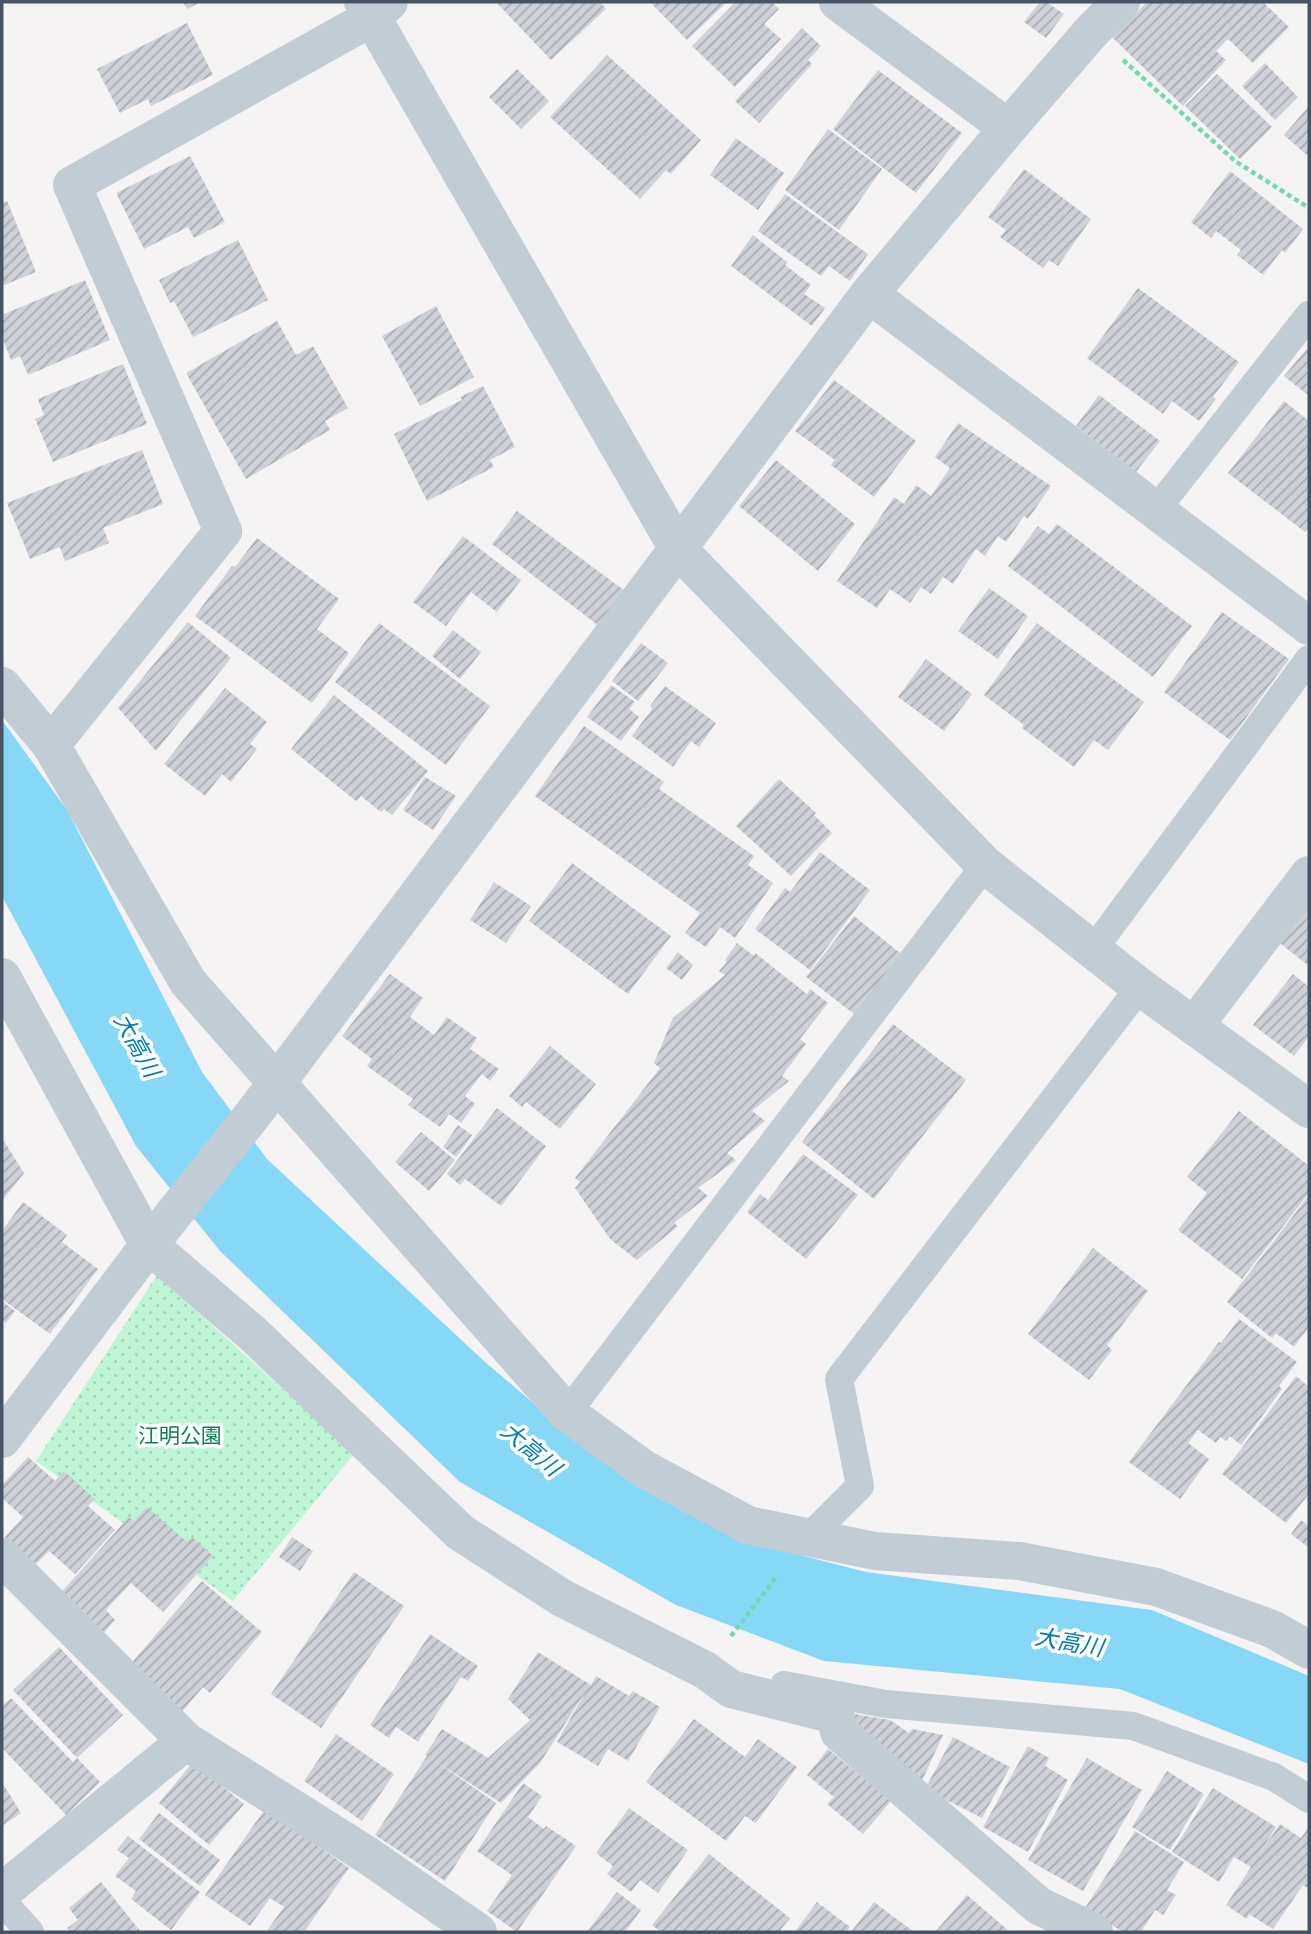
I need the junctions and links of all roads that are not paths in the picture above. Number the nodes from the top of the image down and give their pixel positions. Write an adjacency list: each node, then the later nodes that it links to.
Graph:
1 (838, 2): 4 (street)
2 (1121, 2): 4 (street)
3 (374, 7): 8 (street); 12 (street)
4 (1007, 128): 5 (street)
5 (869, 294): 7 (street); 8 (street)
6 (1309, 315): 7 (lane)
7 (1156, 510): 9 (street)
8 (678, 549): 13 (street); 19 (street)
9 (1309, 626)
10 (1309, 659): 15 (lane)
11 (2, 686): 12 (street)
12 (51, 745): 19 (street)
13 (985, 865): 15 (street); 22 (lane)
14 (1309, 875): 18 (street)
15 (1093, 950): 17 (street)
16 (2, 977): 21 (street)
17 (1140, 987): 18 (street); 24 (lane)
18 (1194, 1026): 20 (street)
19 (276, 1083): 21 (street); 22 (street)
20 (1309, 1110)
21 (161, 1231): 23 (street); 27 (street)
22 (566, 1412): 24 (street)
23 (2, 1440)
24 (805, 1541): 26 (street)
25 (2, 1557): 28 (street)
26 (1309, 1650)
27 (705, 1670): 29 (lane); 34 (street)
28 (186, 1741): 30 (street); 33 (street)
29 (1309, 1799)
30 (2, 1892)
31 (2, 1901): 32 (lane)
32 (30, 1932)
33 (478, 1932)
34 (1094, 1932)

